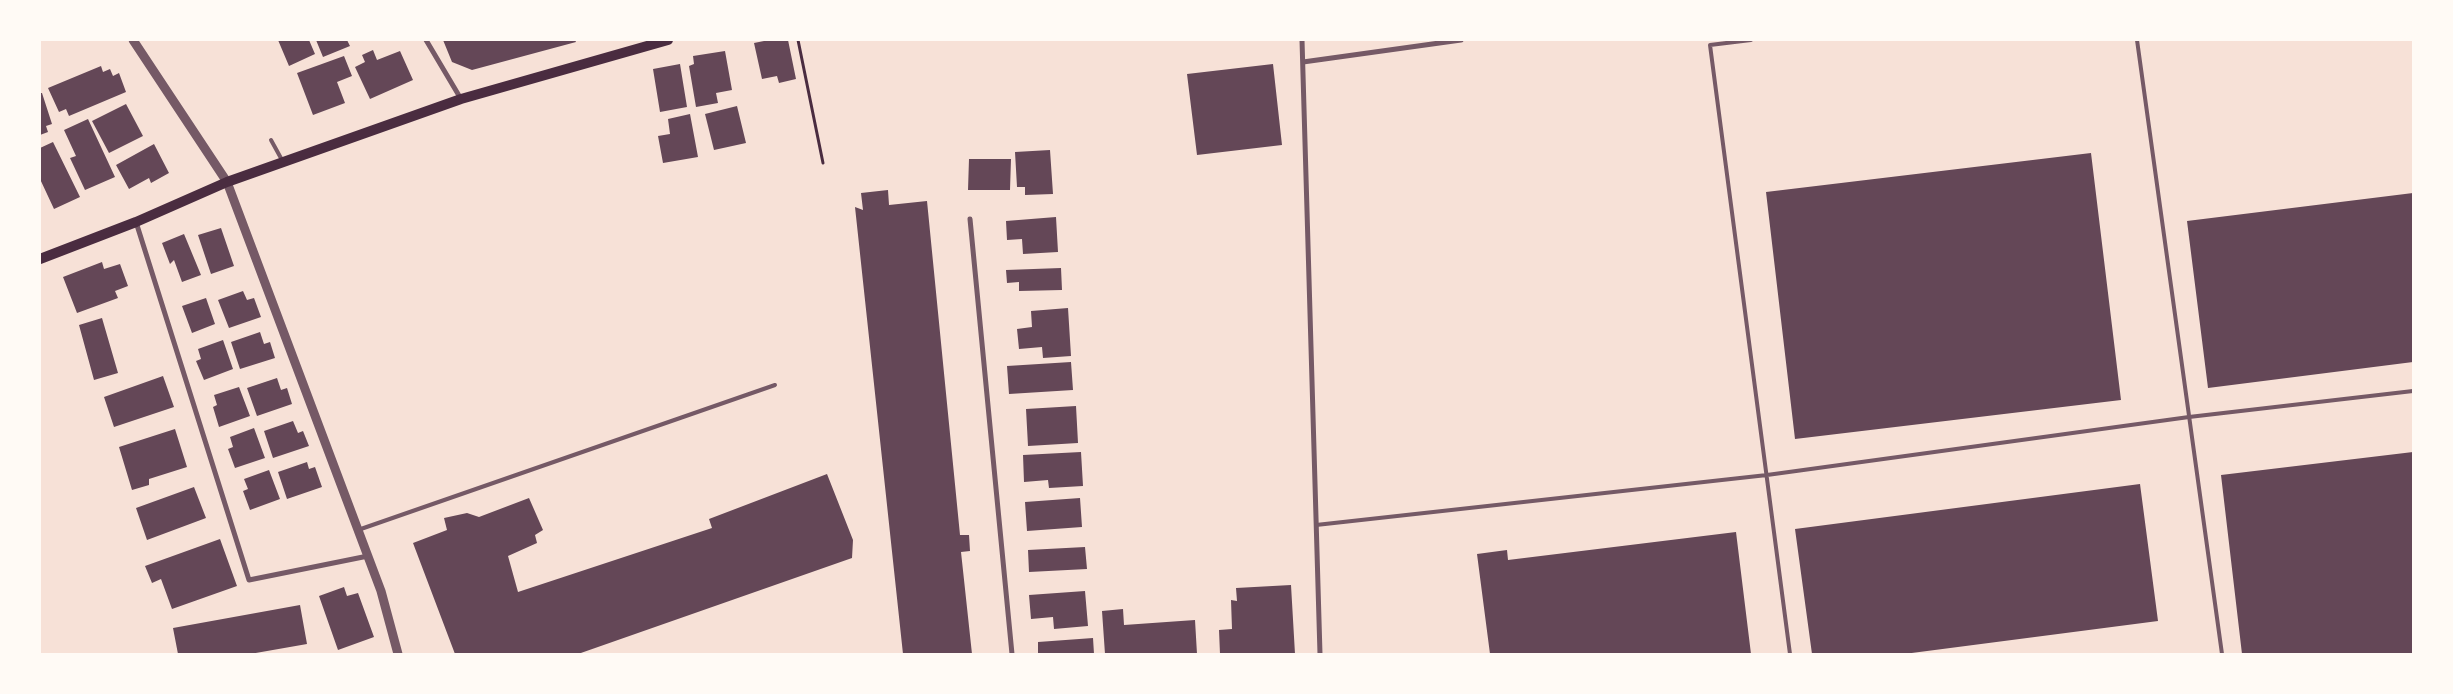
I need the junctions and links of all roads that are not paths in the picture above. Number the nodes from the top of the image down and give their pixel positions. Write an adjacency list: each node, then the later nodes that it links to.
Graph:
1 (133, 40): 12 (street)
2 (426, 40): 9 (street)
3 (668, 40): 9 (main road)
4 (1302, 40): 8 (street)
5 (1461, 40): 8 (street)
6 (1751, 40): 19 (lane)
7 (2137, 40): 18 (lane)
8 (1303, 62): 20 (street)
9 (460, 99): 11 (main road)
10 (271, 140): 11 (lane)
11 (283, 162): 12 (main road)
12 (227, 182): 14 (main road); 21 (street)
13 (970, 220): 24 (street)
14 (136, 222): 15 (main road); 22 (street)
15 (40, 260)
16 (775, 385): 21 (lane)
17 (2413, 391): 18 (lane)
18 (2189, 417): 19 (lane); 27 (lane)
19 (1767, 475): 20 (lane); 26 (lane)
20 (1316, 525): 25 (street)
21 (358, 530): 22 (street)
22 (368, 556): 23 (street)
23 (398, 654)
24 (1012, 654)
25 (1320, 654)
26 (1790, 654)
27 (2222, 654)

